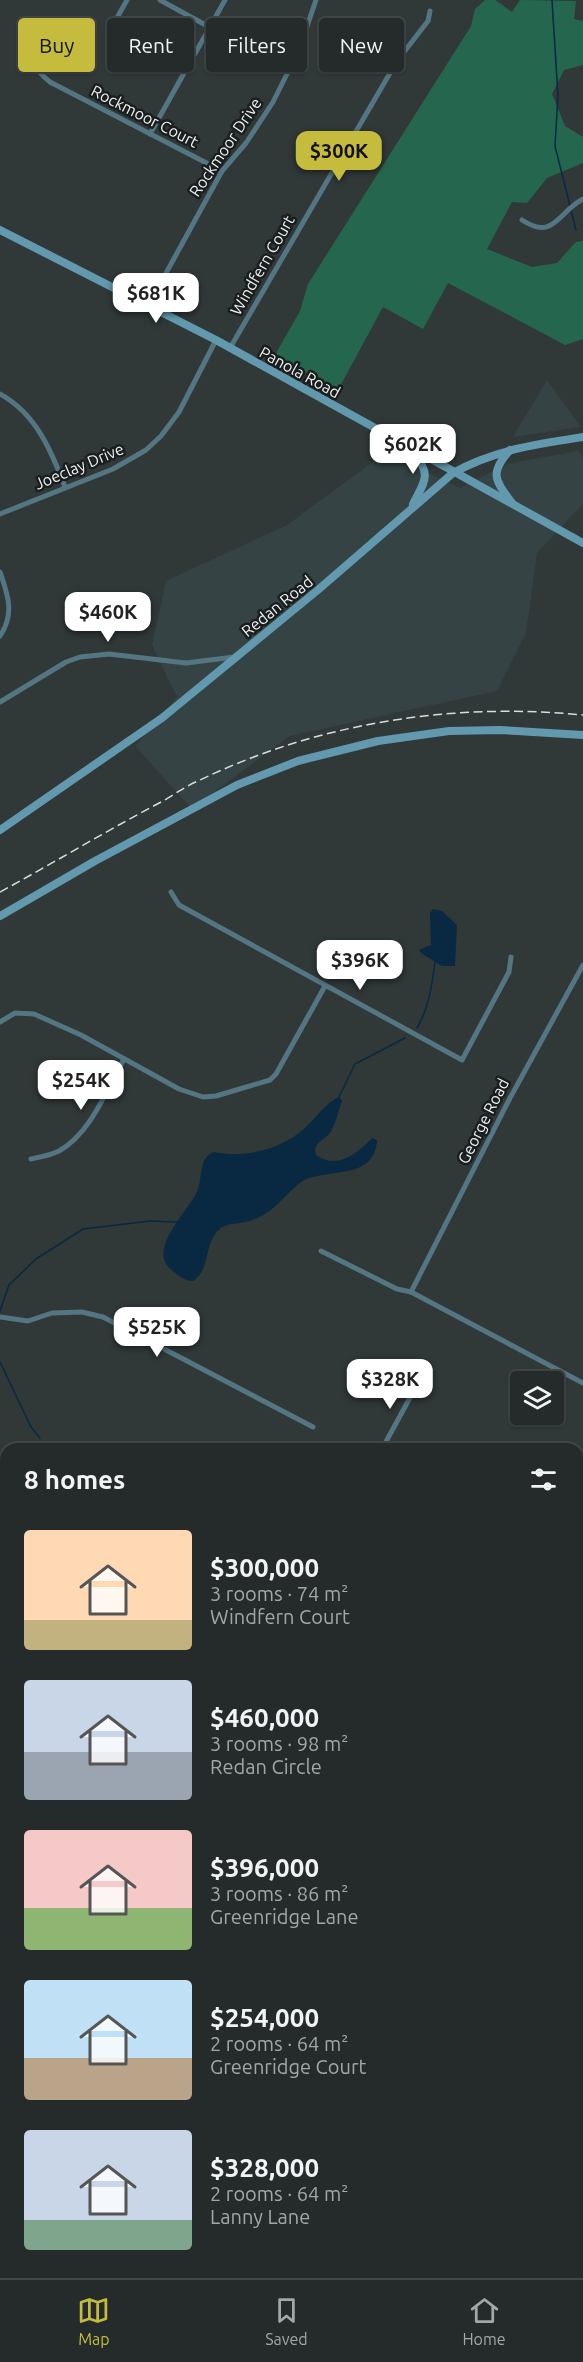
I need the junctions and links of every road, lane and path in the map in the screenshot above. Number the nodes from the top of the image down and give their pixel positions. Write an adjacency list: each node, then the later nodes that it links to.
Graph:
1 (127, 0): 6 (street)
2 (160, 0): 8 (street)
3 (225, 0): 7 (street)
4 (316, 0): 12 (street, Rockmoor Drive)
5 (430, 11): 18 (street, Windfern Court)
6 (118, 16)
7 (216, 18)
8 (206, 25)
9 (206, 37): 11 (street)
10 (38, 72): 11 (street, Rockmoor Court)
11 (150, 134): 12 (street, Rockmoor Court)
12 (222, 171): 16 (street, Rockmoor Drive)
13 (583, 199): 14 (street)
14 (522, 220)
15 (0, 230): 16 (main road, Panola Road)
16 (148, 306): 17 (main road, Panola Road)
17 (216, 340): 18 (main road, Panola Road); 24 (street, Joeclay Drive)
18 (230, 348): 21 (main road, Panola Road)
19 (0, 394): 24 (street)
20 (583, 437): 22 (main road, Redan Road)
21 (400, 444): 23 (main road, Panola Road); 26 (main road)
22 (511, 449): 23 (main road, Redan Road); 25 (main road)
23 (453, 473): 25 (main road, Panola Road); 26 (main road, Redan Road)
24 (65, 487): 27 (street, Joeclay Drive)
25 (515, 507): 28 (main road, Panola Road)
26 (410, 509): 31 (main road, Redan Road)
27 (0, 514)
28 (583, 543)
29 (0, 572): 30 (street)
30 (0, 636)
31 (235, 657): 32 (street); 34 (main road, Redan Road)
32 (0, 702)
33 (583, 735): 36 (main road)
34 (0, 830)
35 (171, 892): 39 (street)
36 (0, 916)
37 (511, 957): 39 (street)
38 (583, 965): 44 (street, George Road)
39 (325, 986): 41 (street)
40 (0, 1022): 41 (street)
41 (124, 1059): 42 (street)
42 (31, 1159)
43 (321, 1251): 44 (street)
44 (411, 1292): 47 (street)
45 (0, 1317): 48 (street)
46 (418, 1383): 49 (street)
47 (583, 1383)
48 (313, 1427)
49 (385, 1443)

